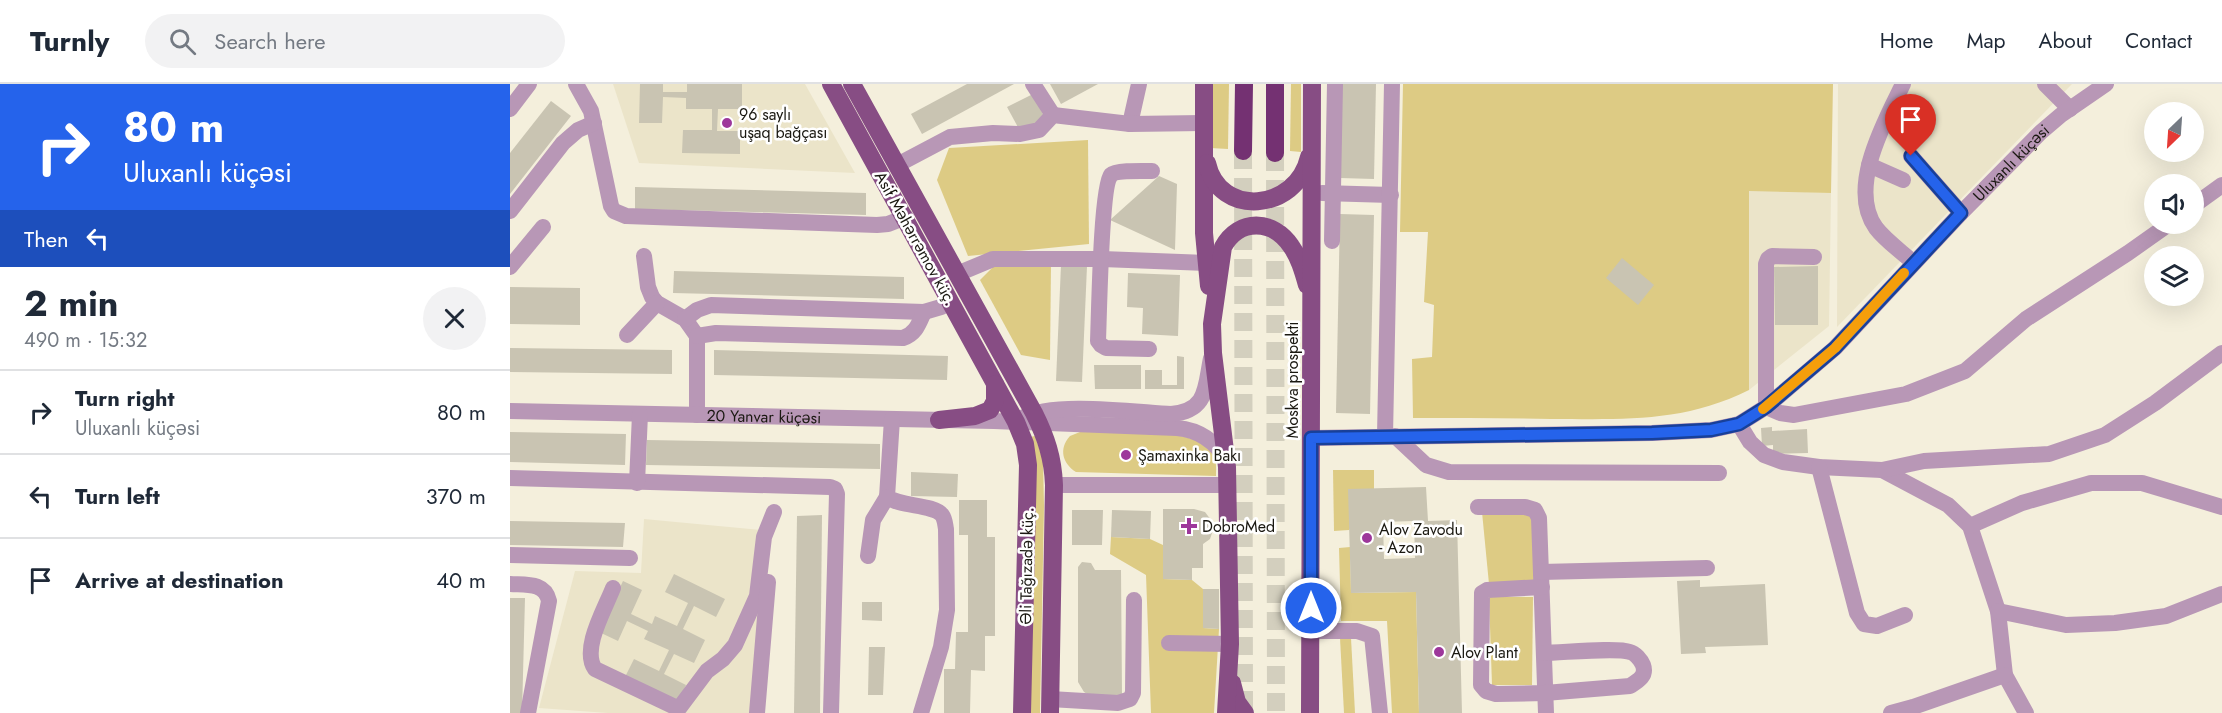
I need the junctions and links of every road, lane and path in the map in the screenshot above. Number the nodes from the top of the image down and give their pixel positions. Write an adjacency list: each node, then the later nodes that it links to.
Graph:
1 (529, 84): 16 (street)
2 (576, 84): 19 (street)
3 (831, 84): 38 (main road, Asif Məhərrəmov küç.)
4 (852, 84): 27 (main road, Asif Məhərrəmov küç.)
5 (1033, 84): 18 (street)
6 (1139, 84): 21 (street)
7 (1204, 84): 20 (main road)
8 (1244, 84): 24 (highway)
9 (1275, 84): 25 (highway)
10 (1312, 84): 22 (main road, Moskva prospekti)
11 (1335, 84): 33 (street)
12 (1392, 84): 34 (street)
13 (1903, 84): 28 (street)
14 (2045, 84): 17 (street)
15 (2106, 84): 17 (street, Uluxanlı küçəsi)
16 (510, 109)
17 (2070, 109): 37 (street, Uluxanlı küçəsi)
18 (1053, 115): 21 (street); 27 (street)
19 (594, 123): 36 (street); 38 (street)
20 (1203, 123): 21 (street); 23 (main road)
21 (1130, 124)
22 (1312, 141): 23 (main road); 32 (main road, Moskva prospekti)
23 (1203, 146): 45 (main road)
24 (1243, 151)
25 (1275, 153)
26 (1911, 156): 37 (street)
27 (897, 165): 48 (main road, Asif Məhərrəmov küç.)
28 (1869, 165): 30 (street); 46 (street)
29 (1152, 171): 44 (street)
30 (1903, 180)
31 (2222, 185): 35 (street)
32 (1312, 193): 33 (street); 49 (main road, Moskva prospekti)
33 (1332, 194): 34 (street); 41 (street)
34 (1391, 195): 70 (street)
35 (2204, 198)
36 (510, 211)
37 (1961, 213): 46 (street, Uluxanlı küçəsi)
38 (906, 217): 50 (main road, Asif Məhərrəmov küç.)
39 (543, 227): 47 (street)
40 (2155, 234): 61 (street)
41 (1332, 241)
42 (644, 256): 51 (street)
43 (1814, 257): 61 (street)
44 (1102, 259): 45 (street); 48 (street); 57 (street)
45 (1207, 263): 54 (main road)
46 (1914, 263): 61 (street, Uluxanlı küçəsi)
47 (510, 267)
48 (957, 274): 65 (main road, Asif Məhərrəmov küç.)
49 (1312, 300): 54 (main road); 71 (main road, Moskva prospekti)
50 (951, 302): 52 (street); 60 (main road, Asif Məhərrəmov küç.)
51 (657, 303): 53 (street); 55 (street)
52 (924, 312): 53 (street); 56 (street)
53 (685, 319): 56 (street)
54 (1212, 324): 58 (main road)
55 (627, 335)
56 (697, 336): 64 (street)
57 (1149, 349)
58 (1213, 353): 65 (street); 72 (main road)
59 (2222, 353): 74 (street)
60 (997, 387): 67 (main road); 68 (main road, Asif Məhərrəmov küç.)
61 (1766, 407): 69 (street, Uluxanlı küçəsi)
62 (510, 411): 63 (street, 20 Yanvar küçəsi)
63 (640, 414): 64 (street, 20 Yanvar küçəsi); 77 (street)
64 (697, 415): 66 (street, 20 Yanvar küçəsi)
65 (1036, 418): 68 (street, 20 Yanvar küçəsi); 72 (street); 78 (main road, Əli Tağızadə küç.)
66 (892, 419): 67 (street, 20 Yanvar küçəsi); 81 (street)
67 (939, 420): 68 (street, 20 Yanvar küçəsi)
68 (1016, 422): 111 (main road, Əli Tağızadə küç.)
69 (1739, 424): 70 (street, Uluxanlı küçəsi); 73 (street)
70 (1390, 436): 71 (street, Uluxanlı küçəsi); 75 (street)
71 (1311, 438): 97 (main road, Moskva prospekti)
72 (1227, 461): 79 (main road)
73 (1819, 467): 74 (street); 96 (street)
74 (1882, 470): 85 (street)
75 (1719, 473)
76 (510, 478): 77 (street)
77 (637, 483): 80 (street)
78 (1054, 485): 79 (street); 105 (main road, Əli Tağızadə küç.)
79 (1227, 485): 99 (main road)
80 (774, 487): 84 (street); 109 (street)
81 (886, 497): 87 (street); 110 (street)
82 (1478, 507): 90 (street)
83 (2222, 507): 85 (street)
84 (774, 512): 92 (street); 108 (street)
85 (1970, 526): 95 (street)
86 (510, 555): 88 (street)
87 (868, 556)
88 (630, 558)
89 (1707, 568): 90 (street)
90 (1541, 580): 100 (street); 104 (street)
91 (510, 584): 107 (street)
92 (613, 588)
93 (2222, 594): 95 (street)
94 (1134, 600): 105 (street)
95 (1998, 611): 102 (street)
96 (1905, 615)
97 (1311, 630): 103 (main road, Moskva prospekti); 116 (street)
98 (1169, 643): 99 (street)
99 (1230, 644): 101 (main road)
100 (1544, 653): 104 (street); 104 (street)
101 (1229, 663): 112 (main road); 113 (main road)
102 (2005, 675): 106 (street); 119 (street)
103 (1311, 677): 114 (main road); 115 (main road, Moskva prospekti)
104 (1545, 693): 117 (street)
105 (1050, 706)
106 (1931, 707): 118 (street)
107 (528, 713)
108 (757, 713)
109 (831, 713)
110 (921, 713)
111 (1022, 713)
112 (1226, 713)
113 (1245, 713)
114 (1298, 713)
115 (1311, 713)
116 (1380, 713)
117 (1546, 713)
118 (1891, 713)
119 (2026, 713)

